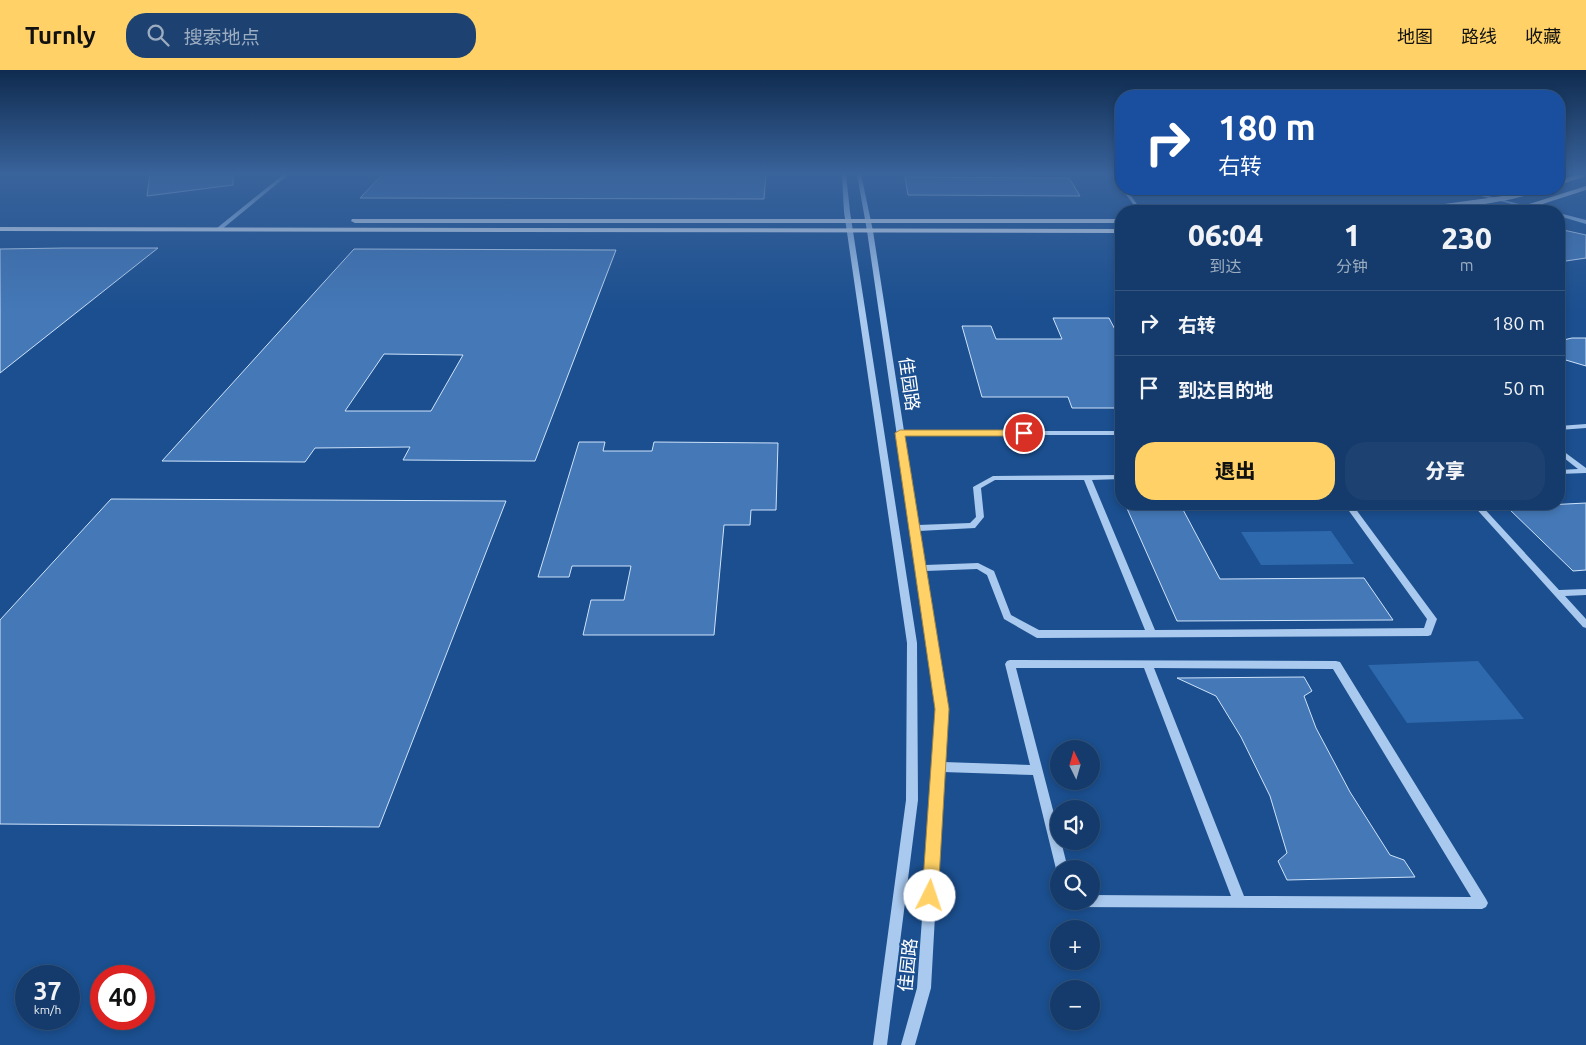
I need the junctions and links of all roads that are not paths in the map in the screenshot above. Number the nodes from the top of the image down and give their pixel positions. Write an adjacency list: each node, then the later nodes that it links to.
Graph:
1 (848, 220): 2 (main road); 4 (main road); 10 (street, 佳园路)
2 (868, 220): 5 (main road); 8 (street, 佳园路)
3 (0, 221): 4 (main road)
4 (231, 221): 7 (street)
5 (1115, 221)
6 (0, 228): 7 (main road)
7 (219, 230): 10 (main road)
8 (870, 231): 9 (main road); 10 (main road); 13 (street, 佳园路)
9 (1115, 231)
10 (851, 232): 34 (street, 佳园路)
11 (1586, 426): 12 (street)
12 (1565, 428)
13 (900, 433): 14 (street); 22 (street, 佳园路)
14 (1115, 433)
15 (1565, 455): 16 (street)
16 (1586, 471): 17 (street)
17 (1565, 472)
18 (1087, 477): 19 (street); 22 (street); 27 (street)
19 (1115, 477)
20 (1352, 510): 27 (street)
21 (1481, 510): 25 (street)
22 (914, 528): 23 (street, 佳园路)
23 (920, 568): 27 (street); 29 (street, 佳园路)
24 (1586, 592): 25 (street)
25 (1557, 594): 26 (street)
26 (1586, 625)
27 (1151, 632)
28 (1148, 664): 30 (street); 33 (street); 33 (street)
29 (938, 767): 30 (street); 35 (street, 佳园路)
30 (1037, 770): 31 (street)
31 (1060, 860)
32 (1100, 901): 33 (street)
33 (1240, 902)
34 (880, 1045)
35 (908, 1045)

